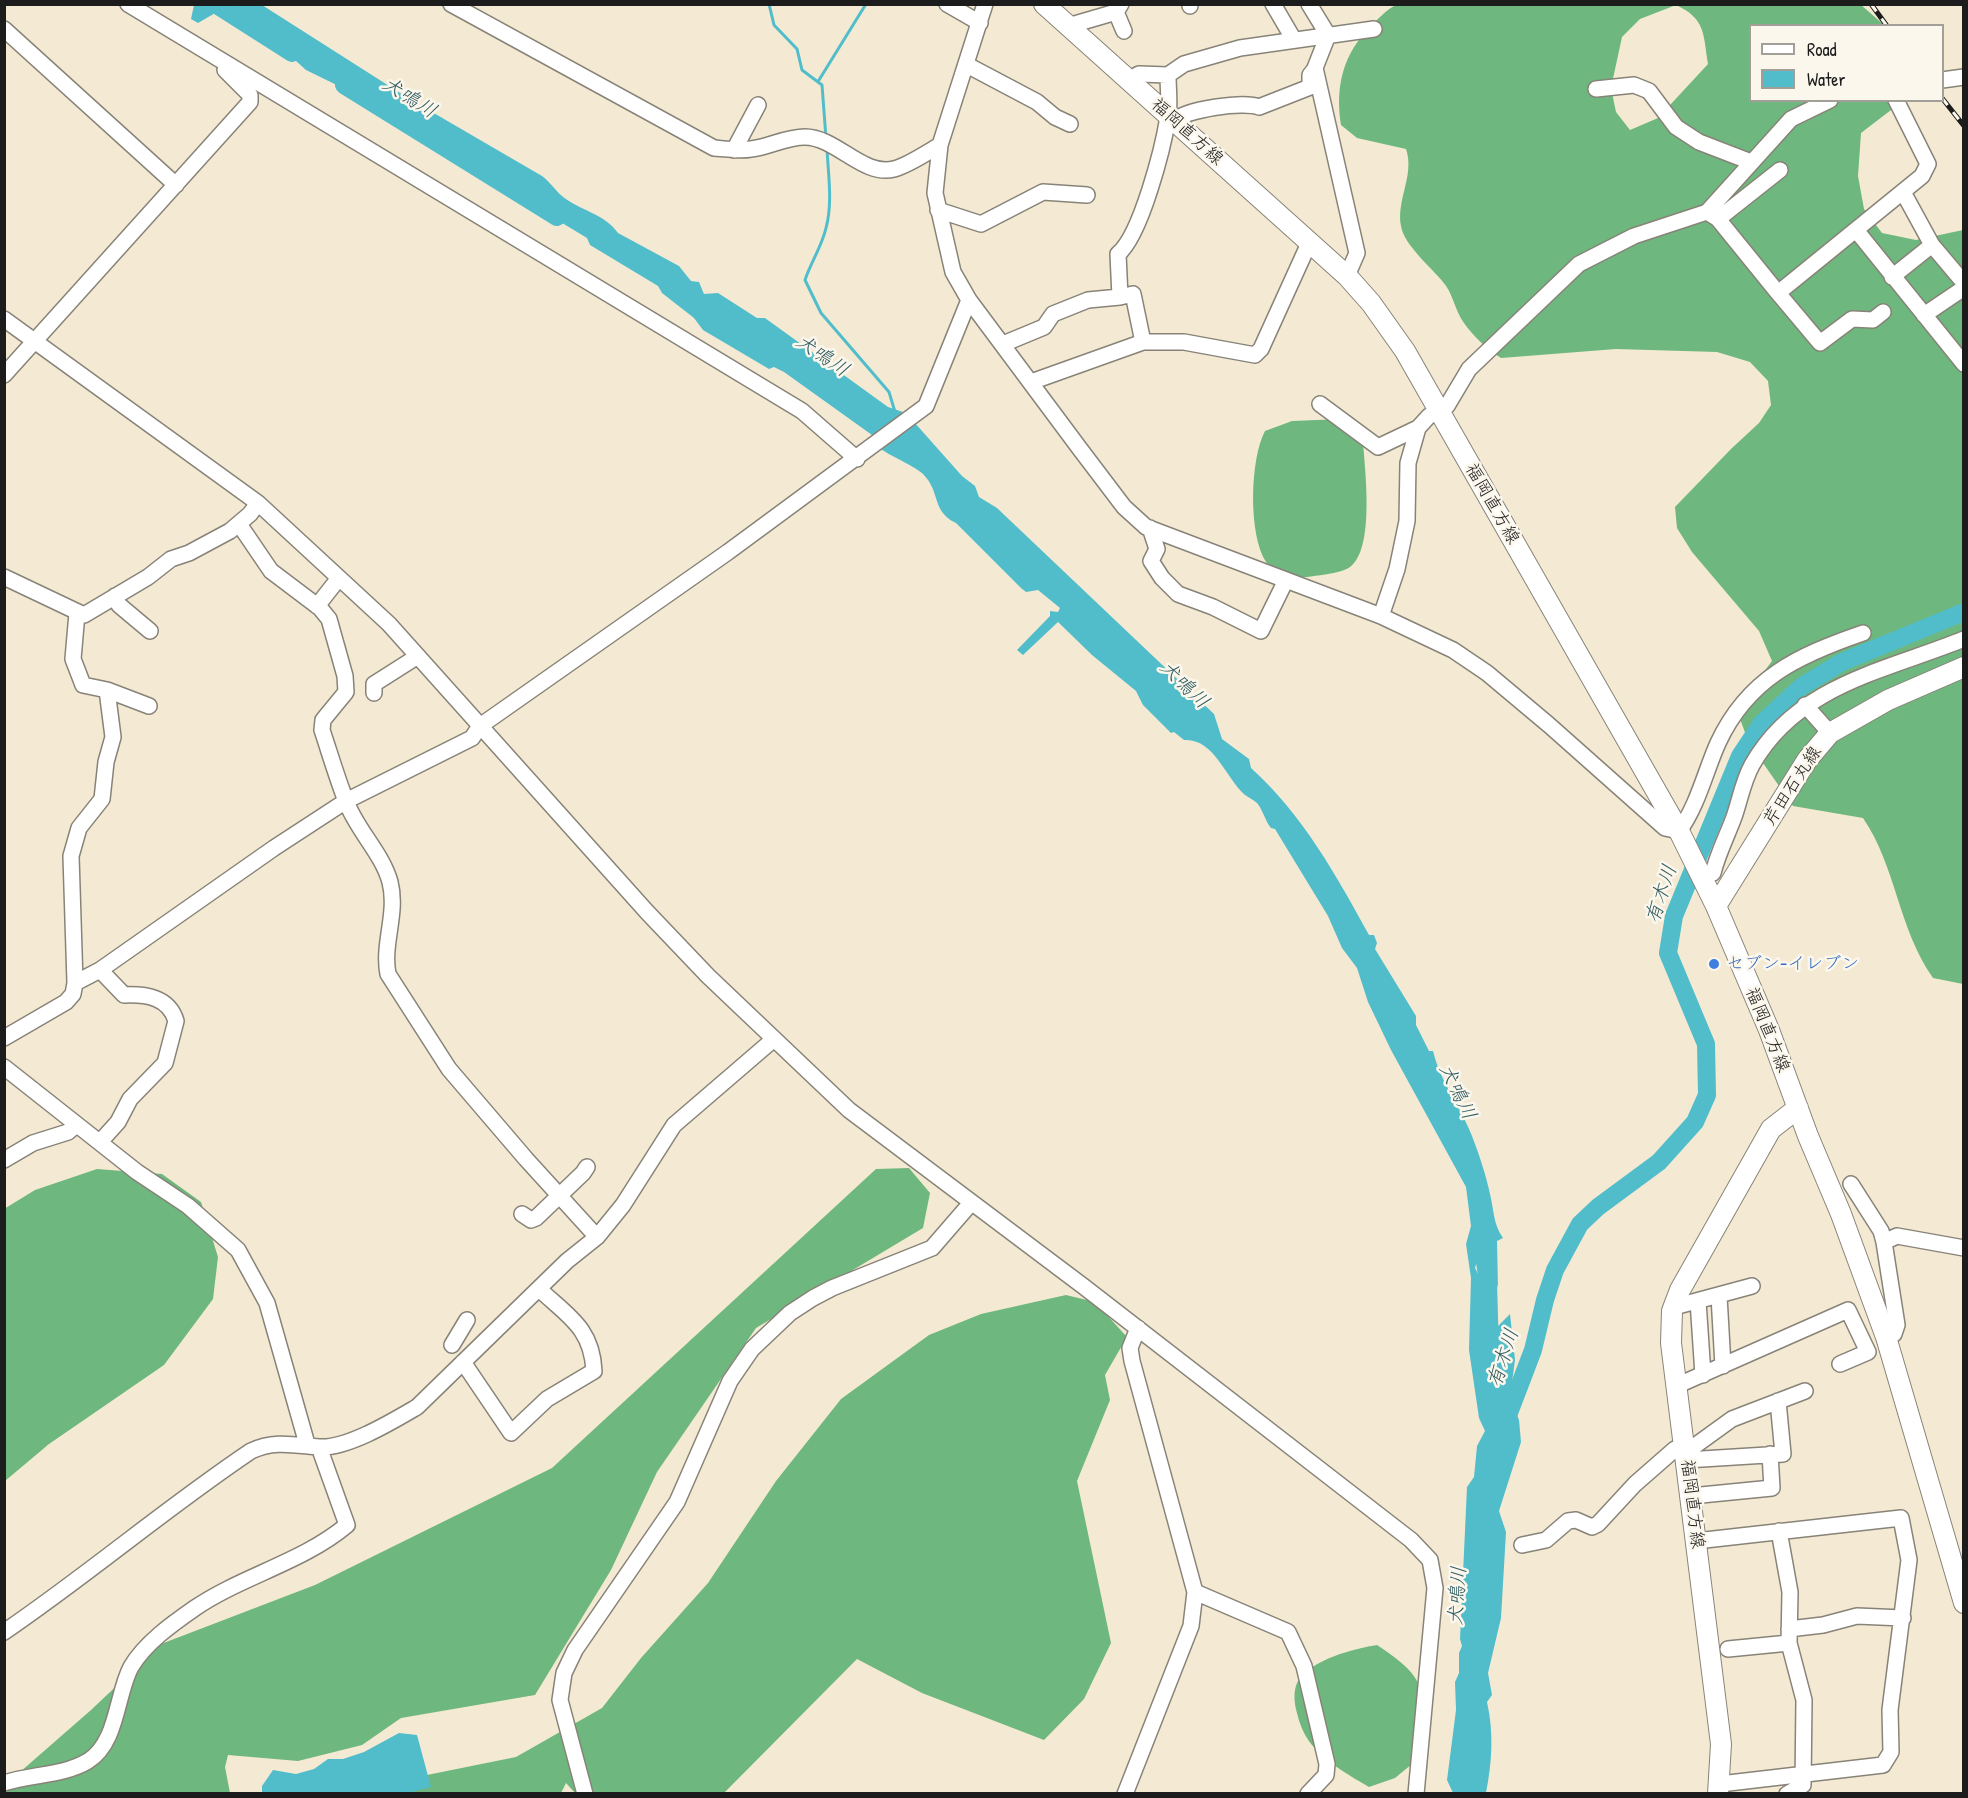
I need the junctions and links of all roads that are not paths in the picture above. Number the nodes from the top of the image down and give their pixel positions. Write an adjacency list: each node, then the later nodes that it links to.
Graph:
1 (128, 4): 16 (street)
2 (451, 4): 30 (street)
3 (947, 4): 9 (street)
4 (985, 4): 9 (street)
5 (1044, 4): 10 (main road, 福岡直方線)
6 (1273, 4): 15 (street)
7 (1309, 4): 14 (street)
8 (1119, 8): 10 (street); 13 (street)
9 (980, 23): 17 (street)
10 (1068, 26): 21 (main road, 福岡直方線)
11 (1374, 29): 14 (street)
12 (4, 30): 33 (street)
13 (1124, 31)
14 (1328, 35): 15 (street); 18 (street)
15 (1294, 40): 19 (street)
16 (198, 46): 33 (street); 60 (street)
17 (967, 65): 28 (street); 29 (street)
18 (1315, 68): 27 (street); 41 (street)
19 (1168, 75): 21 (street); 27 (street)
20 (1964, 77): 22 (street)
21 (1128, 80): 27 (main road, 福岡直方線)
22 (1944, 80)
23 (1596, 89): 31 (street)
24 (1826, 102): 31 (street)
25 (1897, 102): 34 (street)
26 (758, 105): 30 (street)
27 (1171, 118): 39 (main road, 福岡直方線); 46 (street)
28 (1070, 124)
29 (940, 146): 30 (street); 36 (street)
30 (734, 150)
31 (1751, 162): 37 (street)
32 (1780, 170): 37 (street)
33 (176, 185): 51 (street)
34 (1903, 192): 38 (street); 40 (street)
35 (1087, 195): 36 (street)
36 (938, 210): 47 (street)
37 (1713, 215): 45 (street); 58 (street)
38 (1856, 230): 42 (street); 45 (street)
39 (1310, 241): 41 (main road, 福岡直方線); 52 (street)
40 (1932, 245): 42 (street); 43 (street)
41 (1347, 276): 58 (main road, 福岡直方線)
42 (1892, 277): 49 (street)
43 (1964, 283)
44 (1964, 288): 49 (street)
45 (1779, 293): 48 (street)
46 (1120, 297): 52 (street); 53 (street)
47 (969, 300): 53 (street); 60 (street)
48 (1883, 312)
49 (1924, 315): 54 (street)
50 (4, 319): 51 (street)
51 (35, 341): 55 (street); 61 (street)
52 (1143, 342): 56 (street)
53 (1003, 344): 56 (street)
54 (1963, 363)
55 (4, 375)
56 (1031, 382): 63 (street)
57 (1320, 405): 59 (street)
58 (1439, 412): 59 (street); 83 (main road, 福岡直方線)
59 (1418, 428): 70 (street)
60 (857, 459): 80 (street)
61 (258, 503): 62 (street); 65 (street)
62 (239, 524): 67 (street); 68 (street)
63 (1150, 528): 66 (street); 66 (street)
64 (4, 576): 69 (street)
65 (339, 578): 68 (street); 74 (street)
66 (1286, 580): 70 (street)
67 (115, 596): 69 (street); 71 (street)
68 (317, 606): 82 (street)
69 (77, 614): 76 (street)
70 (1381, 616): 83 (street)
71 (150, 632)
72 (1863, 633): 83 (street)
73 (1964, 639): 78 (street)
74 (418, 656): 77 (street); 80 (street)
75 (1964, 668): 81 (main road, 芹田石丸線)
76 (107, 690): 79 (street); 87 (street)
77 (374, 693)
78 (1805, 705): 81 (street); 84 (street)
79 (149, 706)
80 (480, 726): 82 (street); 89 (street)
81 (1830, 732): 85 (main road, 芹田石丸線)
82 (346, 801): 86 (street); 97 (street)
83 (1681, 836): 84 (main road, 福岡直方線)
84 (1710, 880): 85 (main road, 福岡直方線)
85 (1716, 906): 91 (main road, 福岡直方線)
86 (100, 970): 87 (street); 93 (street)
87 (75, 983): 88 (street)
88 (4, 1038)
89 (774, 1039): 98 (street); 100 (street)
90 (4, 1067): 92 (street)
91 (1798, 1108): 107 (main road, 福岡直方線); 110 (main road, 福岡直方線)
92 (76, 1125): 93 (street); 94 (street)
93 (100, 1142): 119 (street)
94 (4, 1160)
95 (586, 1167): 97 (street)
96 (1851, 1184): 101 (street)
97 (559, 1195): 99 (street); 100 (street)
98 (971, 1203): 109 (street); 135 (street)
99 (522, 1214)
100 (597, 1237): 104 (street)
101 (1884, 1242): 102 (street); 110 (street)
102 (1964, 1248)
103 (1752, 1286): 105 (street)
104 (539, 1289): 112 (street); 112 (street)
105 (1719, 1296): 106 (street); 114 (street)
106 (1698, 1301): 107 (street); 115 (street)
107 (1674, 1307): 116 (main road, 福岡直方線)
108 (467, 1320): 111 (street)
109 (1138, 1328): 126 (street); 138 (street)
110 (1886, 1337): 127 (main road, 福岡直方線)
111 (452, 1345)
112 (463, 1362): 119 (street)
113 (1840, 1364): 114 (street)
114 (1723, 1366): 115 (street)
115 (1703, 1375): 116 (street)
116 (1677, 1386): 120 (main road, 福岡直方線)
117 (1805, 1391): 118 (street)
118 (1778, 1401): 120 (street); 121 (street)
119 (313, 1445): 129 (street); 133 (street)
120 (1685, 1454): 121 (street); 122 (main road, 福岡直方線); 125 (street)
121 (1770, 1454): 122 (street)
122 (1691, 1496): 124 (main road, 福岡直方線)
123 (1779, 1531): 124 (street); 128 (street); 130 (street)
124 (1696, 1541): 134 (main road, 福岡直方線)
125 (1522, 1545)
126 (1195, 1592): 136 (street); 137 (street)
127 (1964, 1603)
128 (1899, 1617): 130 (street); 132 (street)
129 (4, 1632)
130 (1789, 1636): 131 (street); 132 (street)
131 (1728, 1649)
132 (1803, 1769): 134 (street); 139 (street)
133 (6, 1780)
134 (1719, 1789)
135 (585, 1794)
136 (1125, 1794)
137 (1308, 1794)
138 (1416, 1794)
139 (1787, 1794)

